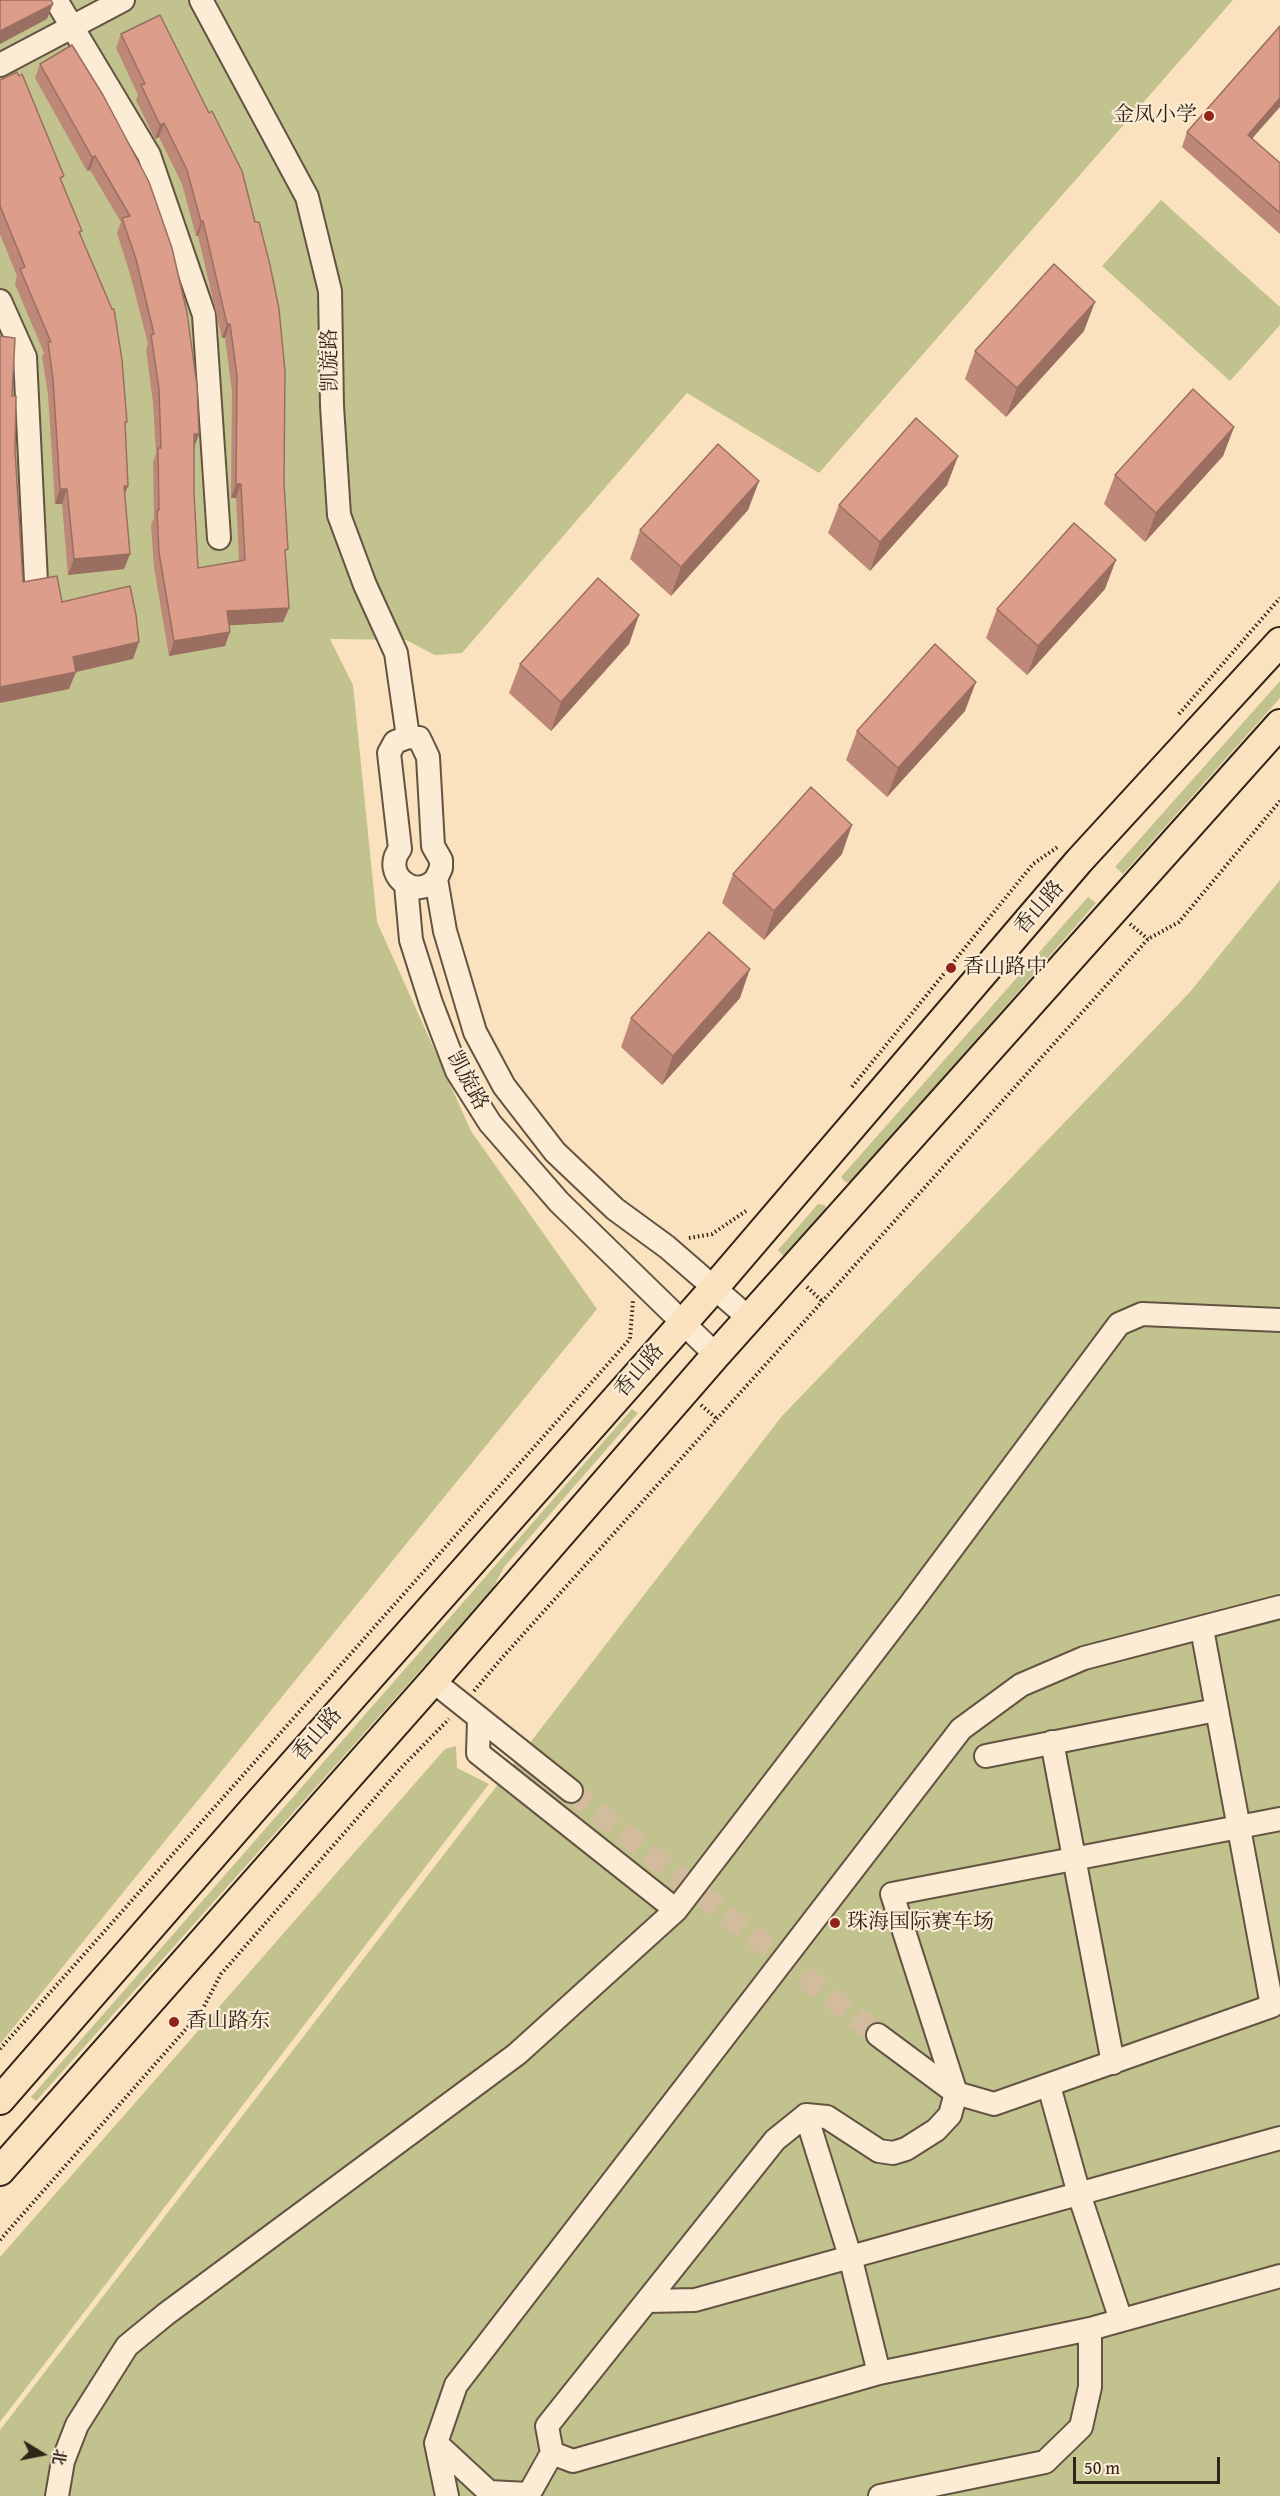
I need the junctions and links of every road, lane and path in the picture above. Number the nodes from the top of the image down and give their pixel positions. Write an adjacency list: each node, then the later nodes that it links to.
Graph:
1 (56, 0): 4 (street)
2 (123, 0): 4 (street)
3 (201, 0): 11 (street, 凯旋路)
4 (72, 27): 5 (street); 7 (street)
5 (0, 65)
6 (0, 301): 8 (street)
7 (219, 538)
8 (36, 582)
9 (1280, 642): 17 (main road, 香山路)
10 (1280, 724): 19 (main road)
11 (408, 737): 13 (street, 凯旋路); 14 (street, 凯旋路)
12 (1280, 801): 25 (path)
13 (433, 846): 14 (street); 15 (street, 凯旋路)
14 (400, 849): 16 (street, 凯旋路)
15 (436, 879): 16 (street); 17 (street, 凯旋路)
16 (406, 885): 21 (street, 凯旋路)
17 (714, 1288): 19 (street, 凯旋路); 21 (main road, 香山路)
18 (631, 1302): 38 (path)
19 (750, 1319): 22 (main road)
20 (1280, 1320): 36 (street)
21 (683, 1323): 22 (street, 凯旋路); 42 (main road, 香山路)
22 (716, 1355): 26 (main road)
23 (1280, 1607): 24 (street)
24 (1202, 1629): 27 (street); 54 (street)
25 (501, 1659)
26 (433, 1681): 28 (street); 45 (main road)
27 (1216, 1710): 29 (street); 34 (street)
28 (480, 1720): 32 (street); 36 (street)
29 (1052, 1742): 30 (street); 35 (street)
30 (986, 1756)
31 (401, 1768): 47 (path)
32 (571, 1791)
33 (1280, 1819): 34 (street)
34 (1241, 1828): 35 (street); 39 (street)
35 (1074, 1860): 39 (street); 41 (street)
36 (676, 1910): 56 (street)
37 (878, 2035): 41 (street)
38 (0, 2049)
39 (1113, 2063): 40 (street)
40 (1049, 2086): 41 (street); 46 (street)
41 (956, 2093): 43 (street)
42 (0, 2100)
43 (806, 2115): 48 (street); 50 (street)
44 (1280, 2139): 46 (street)
45 (0, 2171)
46 (1079, 2194): 48 (street); 51 (street)
47 (0, 2240)
48 (850, 2256): 50 (street); 53 (street)
49 (1280, 2276): 51 (street)
50 (647, 2301): 55 (street)
51 (1121, 2320): 52 (street)
52 (1090, 2329): 53 (street); 58 (street)
53 (879, 2373): 55 (street)
54 (436, 2443): 55 (street); 57 (street)
55 (552, 2453)
56 (57, 2496)
57 (447, 2496)
58 (880, 2496)

